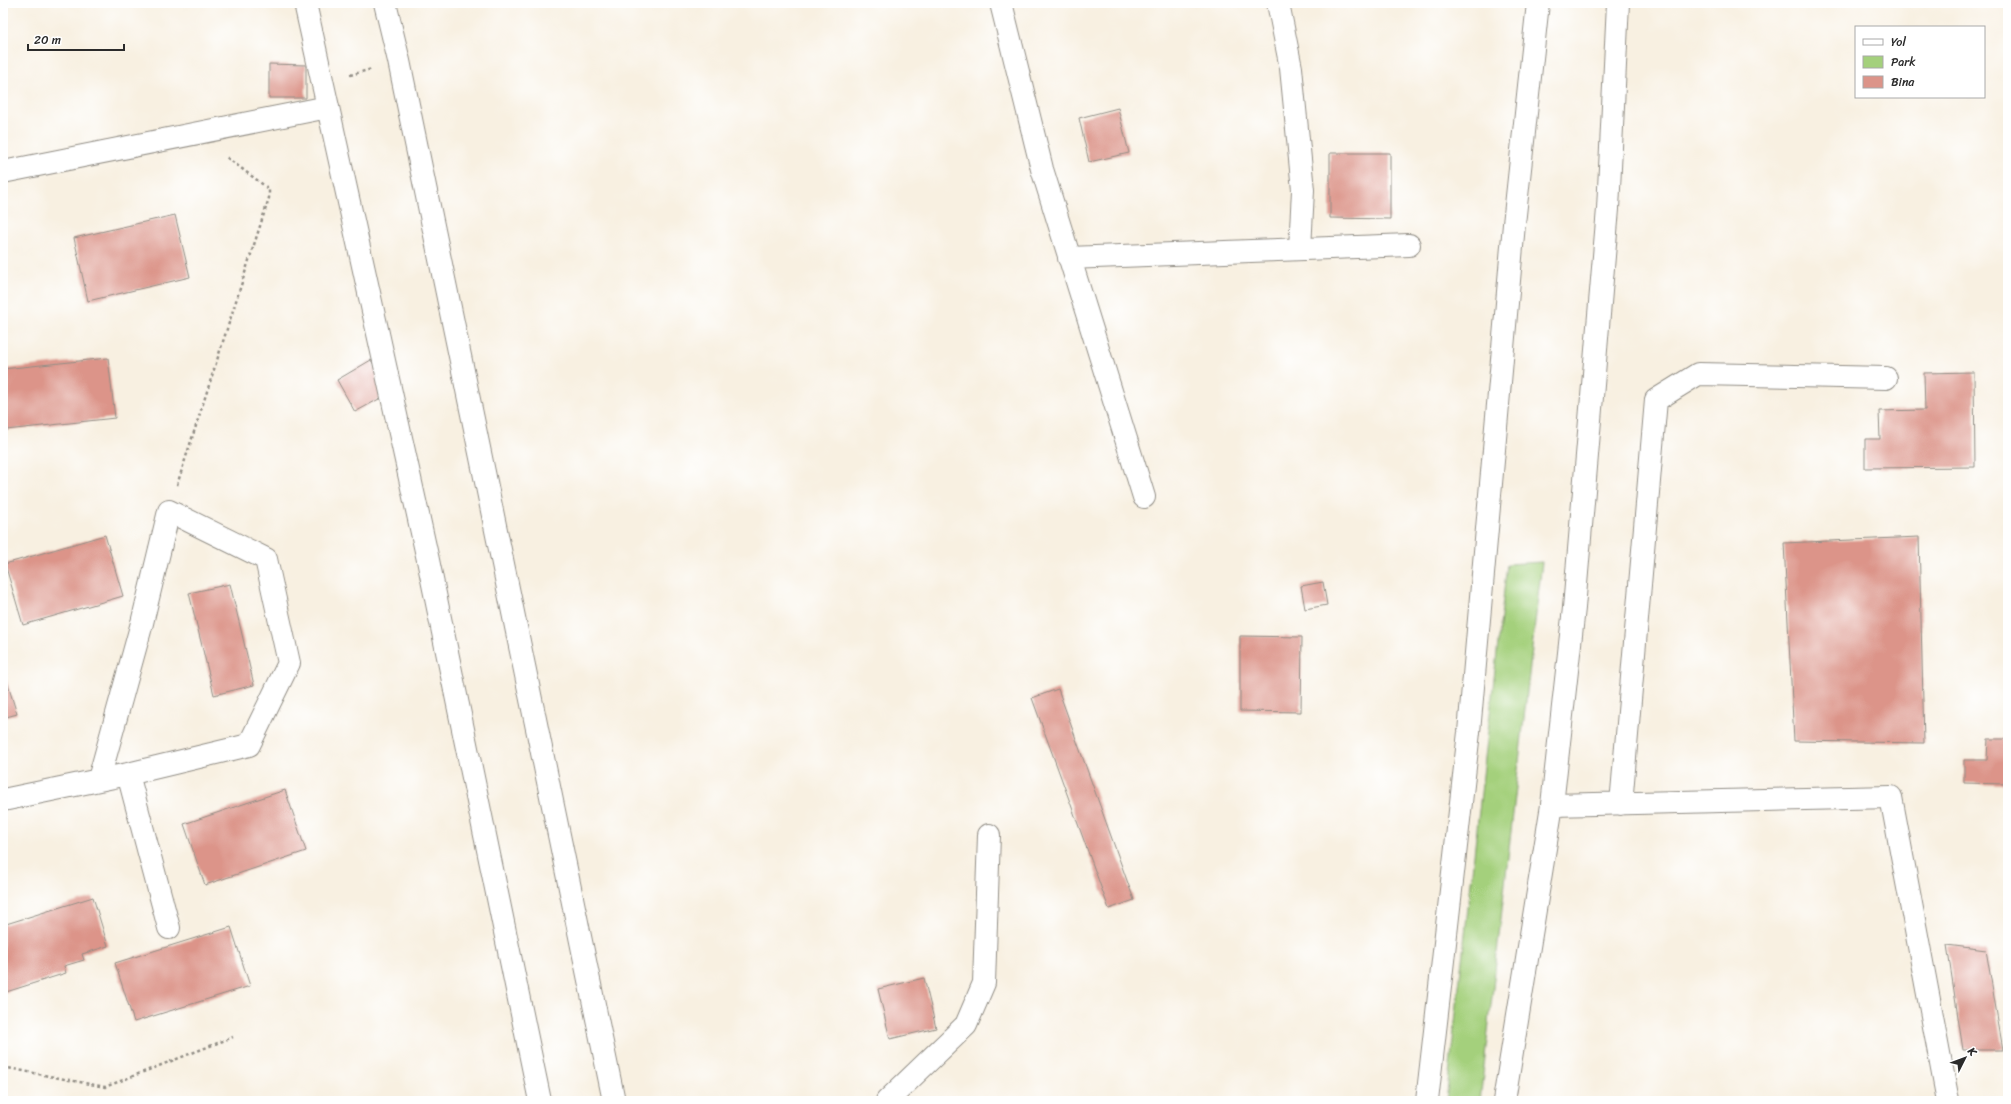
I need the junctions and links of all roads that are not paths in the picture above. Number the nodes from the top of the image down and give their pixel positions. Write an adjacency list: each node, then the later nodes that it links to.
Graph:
1 (305, 3): 7 (street)
2 (385, 3): 22 (street)
3 (1001, 3): 11 (street)
4 (1278, 3): 10 (street)
5 (1538, 3): 24 (street)
6 (1618, 3): 18 (street)
7 (328, 107): 8 (street); 21 (street)
8 (3, 172)
9 (1409, 245): 10 (street)
10 (1300, 249): 11 (street)
11 (1069, 258): 13 (street)
12 (1886, 378): 17 (street)
13 (1144, 497)
14 (128, 774): 15 (street); 15 (street); 20 (street)
15 (99, 779): 16 (street)
16 (3, 800)
17 (1621, 804): 18 (street); 26 (street)
18 (1552, 805): 25 (street)
19 (989, 835): 23 (street)
20 (169, 928)
21 (540, 1101)
22 (614, 1101)
23 (887, 1101)
24 (1427, 1101)
25 (1504, 1101)
26 (1948, 1101)

